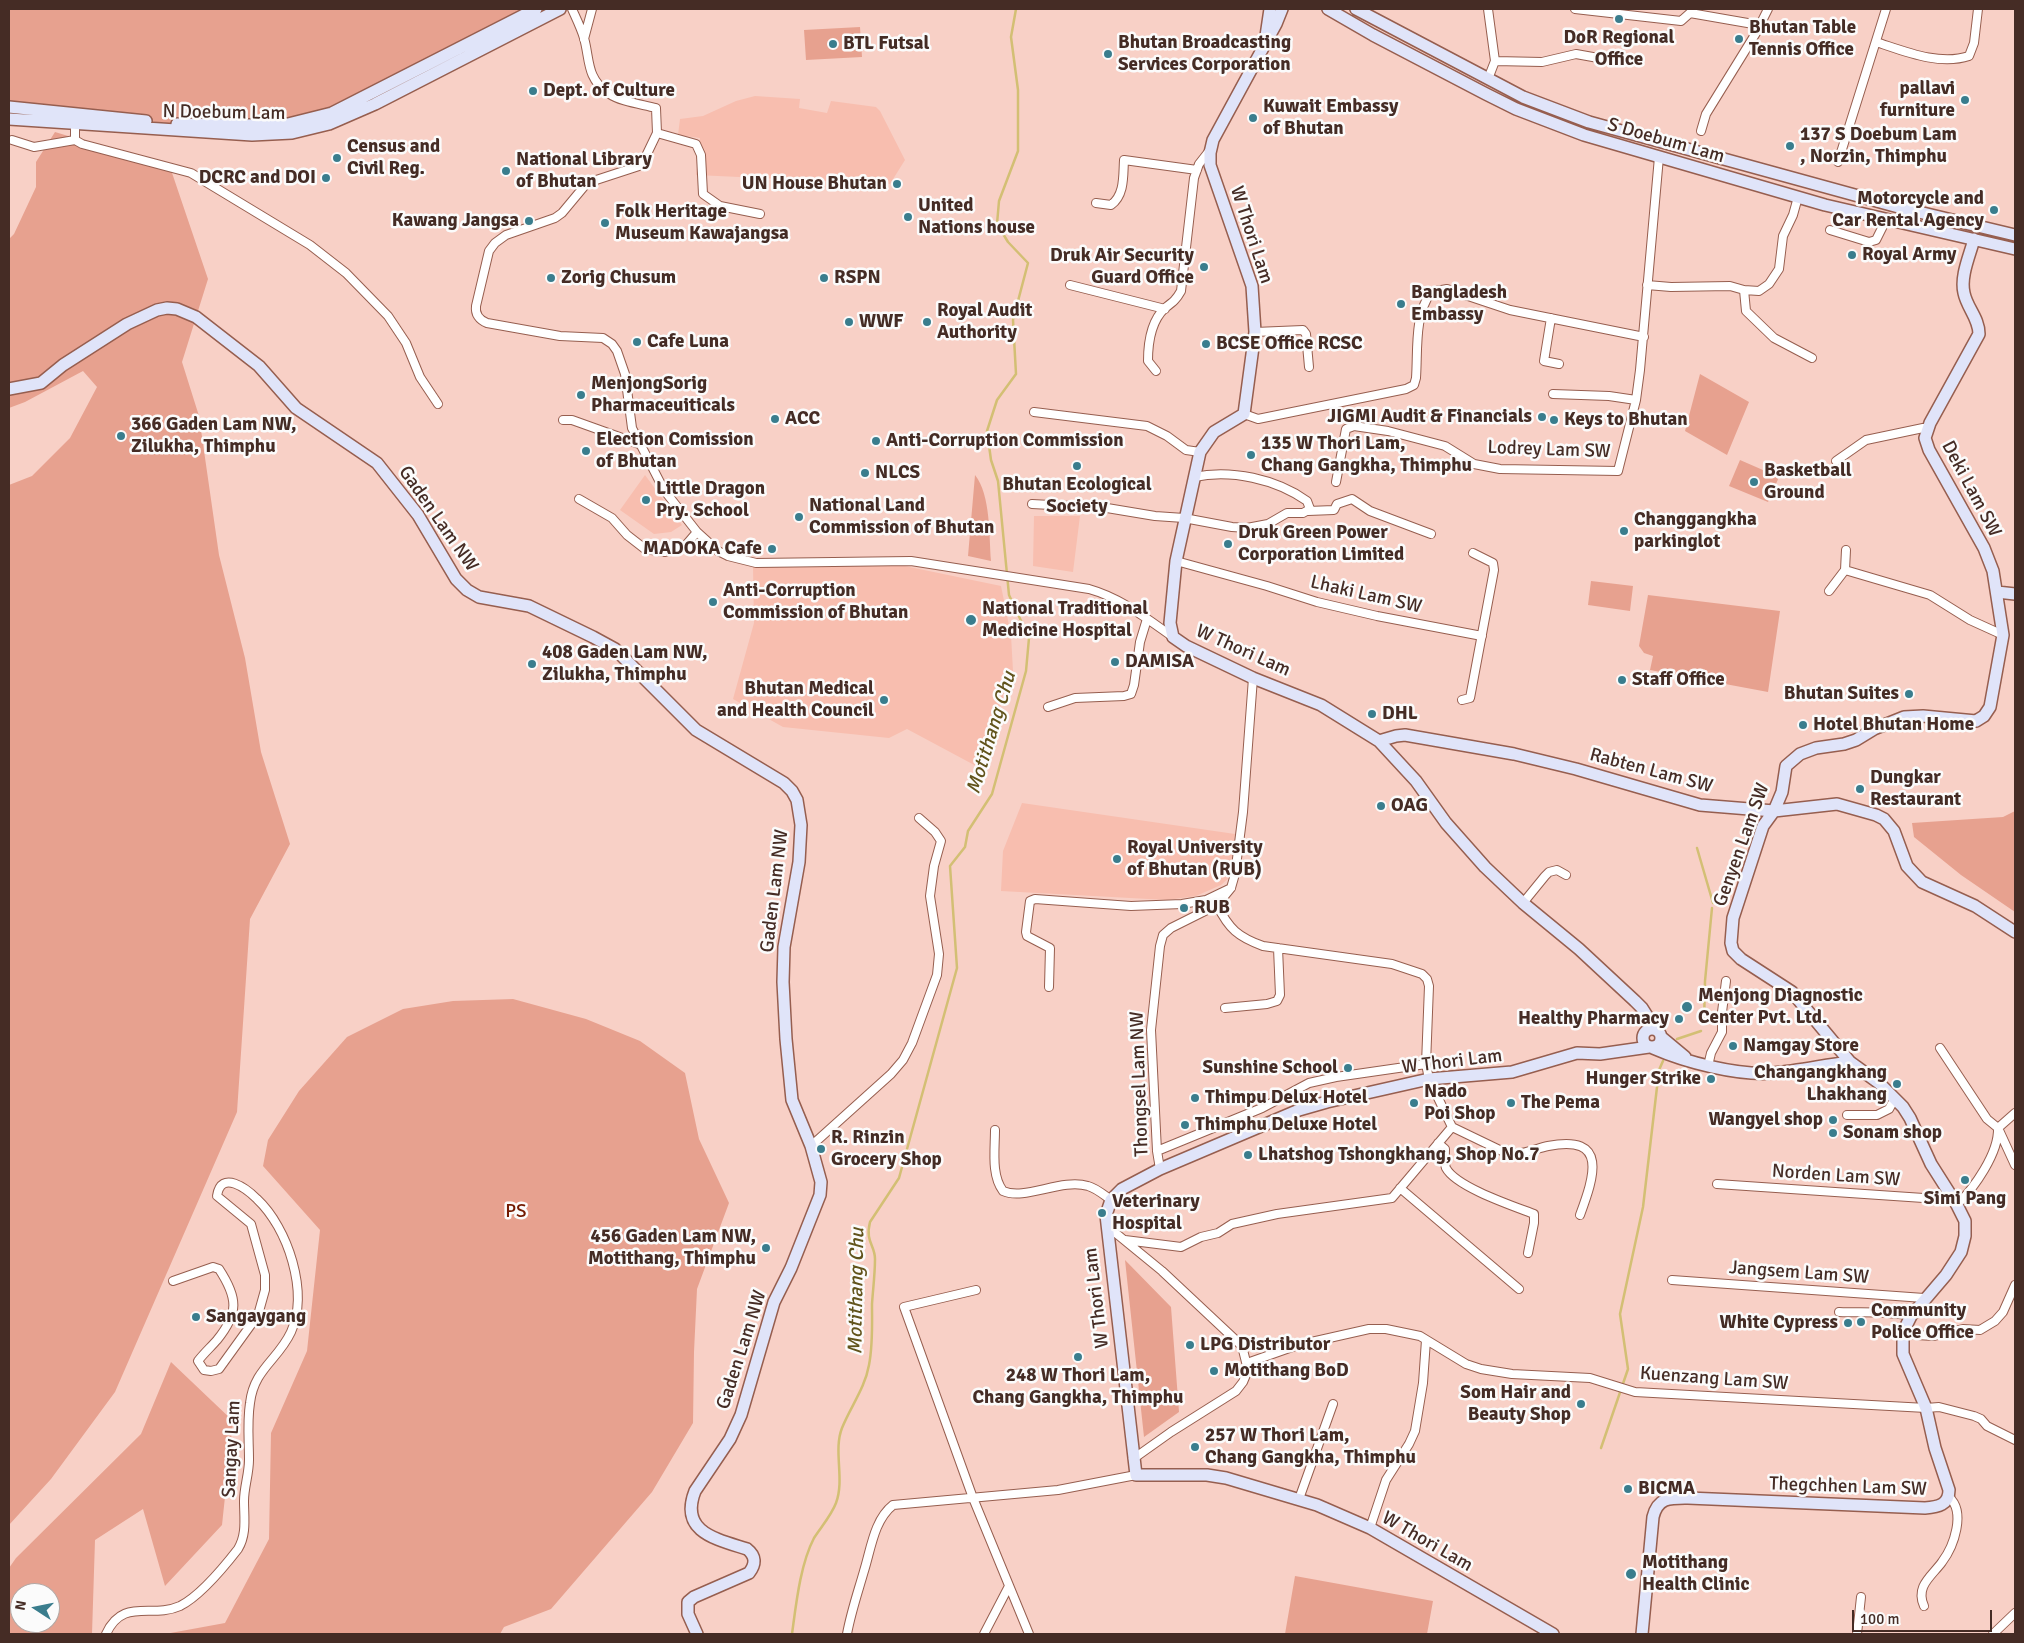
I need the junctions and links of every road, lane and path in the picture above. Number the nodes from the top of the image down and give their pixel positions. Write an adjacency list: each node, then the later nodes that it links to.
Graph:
1 (536, 9): 23 (main road, N Doebum Lam)
2 (560, 9): 23 (main road, N Doebum Lam)
3 (572, 9): 15 (street)
4 (592, 9): 15 (street)
5 (1270, 9): 17 (main road, W Thori Lam)
6 (1282, 9): 17 (main road, W Thori Lam)
7 (1328, 9): 29 (main road, S Doebum Lam)
8 (1356, 9): 20 (main road, S Doebum Lam)
9 (1488, 9): 18 (street)
10 (1575, 9): 14 (street)
11 (1768, 9): 14 (street)
12 (1886, 9): 16 (street)
13 (1978, 9): 16 (street)
14 (1760, 25): 24 (street)
15 (584, 39): 25 (street)
16 (1876, 42): 30 (street)
17 (1264, 45): 28 (main road, W Thori Lam)
18 (1495, 61): 19 (street); 20 (street)
19 (1615, 61)
20 (1488, 79): 37 (main road, S Doebum Lam)
21 (9, 107): 23 (main road, N Doebum Lam)
22 (9, 119): 23 (main road, N Doebum Lam)
23 (75, 119): 27 (street)
24 (1701, 131)
25 (657, 133): 34 (street); 59 (street)
26 (12, 140): 27 (street)
27 (75, 140): 54 (street)
28 (1211, 148): 31 (street); 45 (main road, W Thori Lam)
29 (1659, 157): 32 (main road, S Doebum Lam); 41 (street, Lodrey Lam SW)
30 (1838, 162)
31 (1197, 170): 33 (street); 43 (street)
32 (1798, 196): 35 (main road, S Doebum Lam); 42 (street)
33 (1096, 203)
34 (760, 214)
35 (1886, 220): 36 (street); 38 (main road, S Doebum Lam)
36 (1830, 230)
37 (2015, 235)
38 (1974, 239): 39 (main road, S Doebum Lam); 58 (main road, Deki Lam SW)
39 (2015, 248)
40 (1070, 285): 43 (street)
41 (1647, 285): 42 (street); 46 (street, Lodrey Lam SW)
42 (1744, 290): 47 (street)
43 (1165, 308): 50 (street)
44 (1551, 318): 46 (street); 48 (street); 56 (street)
45 (1255, 332): 49 (street); 56 (main road, W Thori Lam)
46 (1644, 337): 53 (street, Lodrey Lam SW)
47 (1812, 358)
48 (1559, 364)
49 (1309, 367)
50 (1156, 371)
51 (9, 389): 110 (main road, Gaden Lam NW)
52 (1553, 394): 53 (street)
53 (1636, 400): 63 (street, Lodrey Lam SW)
54 (438, 404)
55 (1034, 412): 60 (street)
56 (1244, 414): 60 (main road, W Thori Lam)
57 (563, 420): 59 (street)
58 (1928, 429): 61 (street); 75 (main road, Deki Lam SW)
59 (639, 444): 68 (street)
60 (1200, 452): 62 (main road, W Thori Lam)
61 (1836, 461)
62 (1194, 477): 66 (street); 67 (main road, W Thori Lam)
63 (1336, 482)
64 (579, 499): 68 (street)
65 (1032, 504): 67 (street)
66 (1308, 511): 67 (street); 69 (street)
67 (1184, 518): 72 (main road, W Thori Lam)
68 (697, 532): 77 (street)
69 (1431, 534)
70 (1846, 550): 73 (street)
71 (1473, 553): 79 (street)
72 (1176, 561): 79 (street, Lhaki Lam SW); 80 (main road, W Thori Lam)
73 (1845, 570): 74 (street); 78 (street)
74 (1829, 591)
75 (1997, 592): 76 (main road); 78 (main road, Genyen Lam SW)
76 (2015, 594)
77 (1147, 619): 80 (street); 83 (street)
78 (2003, 635): 85 (main road, Genyen Lam SW)
79 (1482, 636): 82 (street)
80 (1173, 637): 81 (main road, W Thori Lam)
81 (1253, 678): 84 (main road, W Thori Lam); 88 (street, Thongsel Lam NW)
82 (1462, 700)
83 (1048, 708)
84 (1379, 741): 85 (main road, Rabten Lam SW); 89 (main road, W Thori Lam)
85 (1774, 811): 91 (main road, Rabten Lam SW); 98 (main road, Genyen Lam SW)
86 (919, 818): 110 (street)
87 (1566, 875): 89 (street)
88 (1231, 888): 90 (street, Thongsel Lam NW); 94 (street)
89 (1523, 903): 96 (main road, W Thori Lam)
90 (1217, 905): 92 (street); 111 (street, Thongsel Lam NW)
91 (2015, 932)
92 (1278, 948): 95 (street); 99 (street)
93 (1726, 981): 100 (street)
94 (1049, 987)
95 (1225, 1008)
96 (1651, 1039): 100 (main road); 101 (main road, W Thori Lam)
97 (1940, 1048): 107 (street)
98 (1850, 1062): 100 (main road); 102 (main road)
99 (1426, 1064): 101 (street); 111 (street)
100 (1708, 1066)
101 (1429, 1079): 106 (street); 113 (main road, W Thori Lam)
102 (1895, 1098): 104 (street); 117 (main road)
103 (2015, 1113): 107 (street)
104 (1847, 1115)
105 (2015, 1118): 107 (street)
106 (1452, 1127): 109 (street); 118 (street)
107 (1998, 1128): 112 (street); 117 (street)
108 (995, 1130): 116 (street)
109 (1438, 1143): 115 (street); 121 (street)
110 (811, 1146): 147 (main road, Gaden Lam NW)
111 (1157, 1152): 113 (street, Thongsel Lam NW)
112 (2015, 1165)
113 (1160, 1169): 116 (main road, W Thori Lam)
114 (1717, 1184): 117 (street, Norden Lam SW)
115 (1400, 1188): 120 (street); 126 (street)
116 (1111, 1200): 119 (main road, W Thori Lam)
117 (1955, 1202): 127 (main road)
118 (1580, 1215)
119 (1106, 1225): 120 (street); 136 (main road, W Thori Lam)
120 (1125, 1240): 132 (street)
121 (1528, 1253)
122 (1672, 1280): 127 (street, Jangsem Lam SW)
123 (173, 1281): 146 (street, Sangay Lam)
124 (2015, 1285): 130 (street)
125 (976, 1290): 139 (street)
126 (1519, 1290)
127 (1924, 1298): 129 (main road)
128 (1839, 1312): 129 (street)
129 (1911, 1316): 130 (main road)
130 (1903, 1332): 134 (main road, Thegchhen Lam SW)
131 (1426, 1340): 132 (street, Kuenzang Lam SW); 134 (street, Kuenzang Lam SW); 141 (street)
132 (1247, 1363): 136 (street)
133 (1333, 1404): 140 (street)
134 (1926, 1408): 135 (street, Kuenzang Lam SW); 138 (main road, Thegchhen Lam SW)
135 (2015, 1440)
136 (1133, 1459): 137 (main road, W Thori Lam)
137 (1136, 1475): 139 (street); 140 (main road, W Thori Lam)
138 (1949, 1497): 144 (street); 152 (main road, Thegchhen Lam SW)
139 (973, 1498): 142 (street); 148 (street)
140 (1299, 1499): 141 (main road, W Thori Lam)
141 (1370, 1528): 151 (main road, W Thori Lam)
142 (1009, 1586): 149 (street); 150 (street)
143 (1861, 1596): 153 (street)
144 (1924, 1606)
145 (2015, 1613): 154 (street)
146 (106, 1634)
147 (697, 1634)
148 (847, 1634)
149 (984, 1634)
150 (1029, 1634)
151 (1553, 1634)
152 (1642, 1634)
153 (1857, 1634)
154 (1993, 1634)

